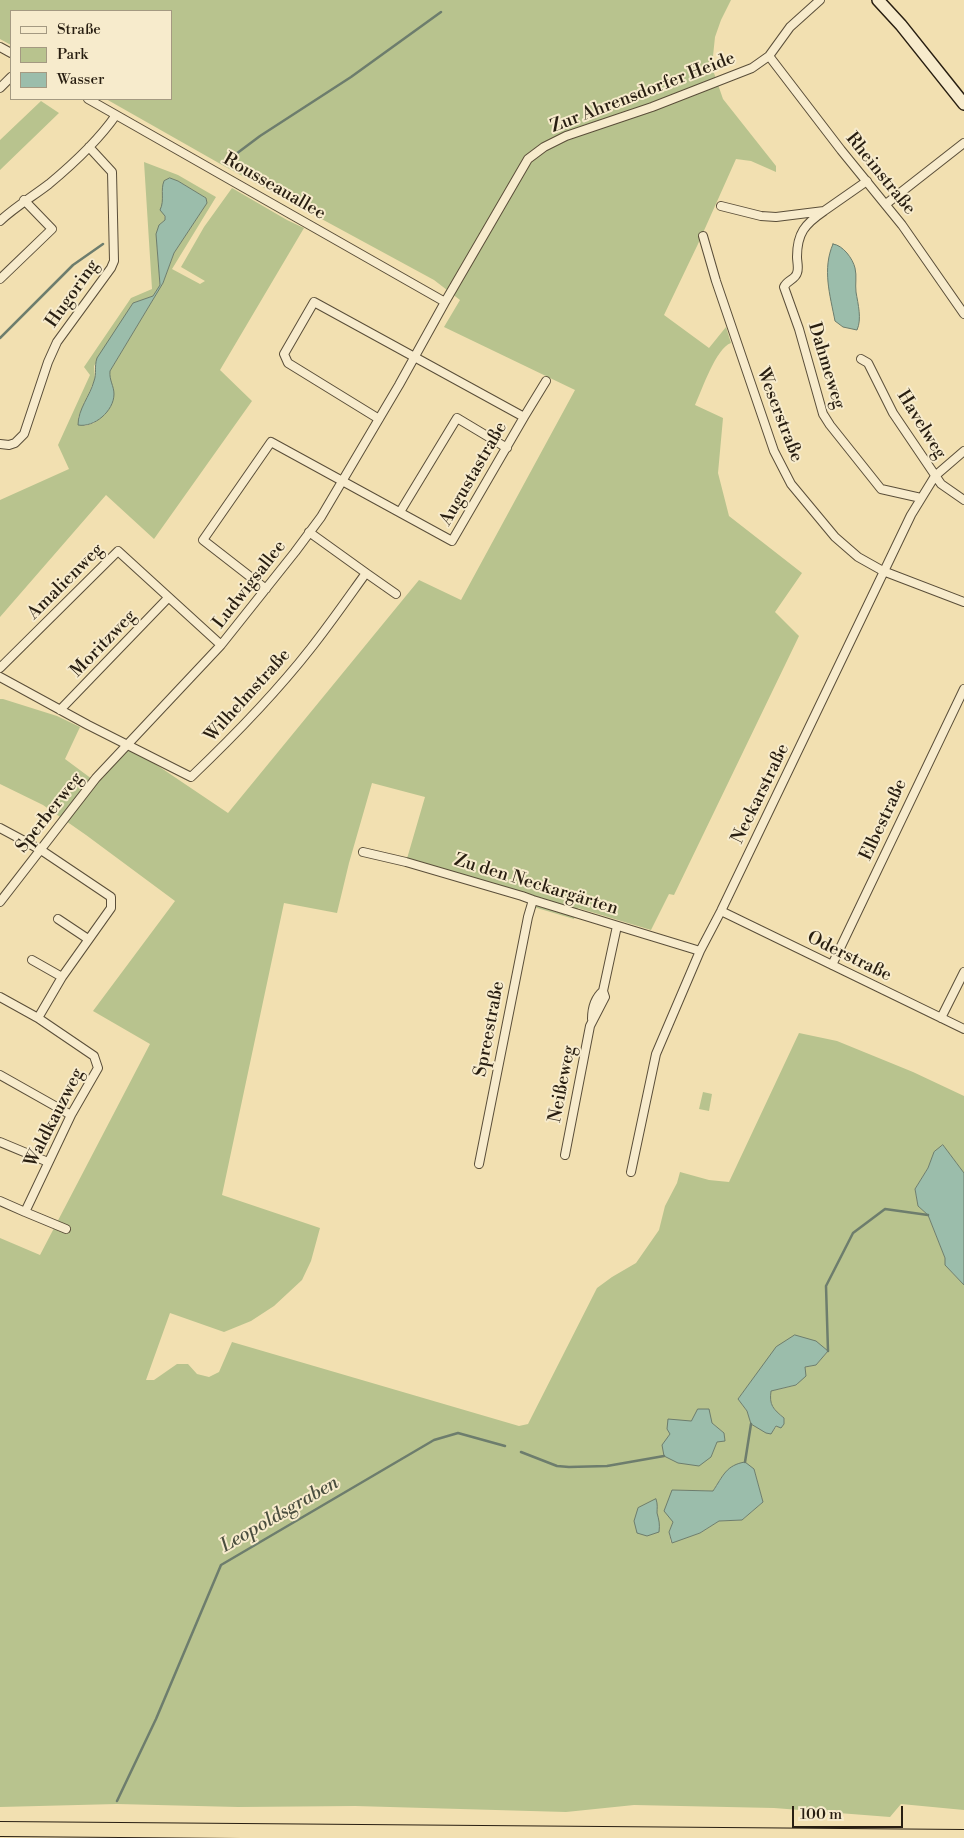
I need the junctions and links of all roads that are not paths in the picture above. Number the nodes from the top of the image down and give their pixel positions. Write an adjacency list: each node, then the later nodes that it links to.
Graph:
1 (820, 0): 3 (street, Zur Ahrensdorfer Heide)
2 (878, 0): 7 (main road)
3 (768, 56): 11 (street, Rheinstraße); 19 (street, Zur Ahrensdorfer Heide)
4 (10, 78): 5 (street)
5 (0, 88)
6 (90, 100): 8 (street, Rousseauallee)
7 (964, 104)
8 (116, 115): 10 (street); 19 (street, Rousseauallee)
9 (964, 143): 13 (street)
10 (89, 148): 12 (street); 26 (street, Hugoring)
11 (867, 181): 13 (street, Rheinstraße); 15 (street)
12 (24, 200): 16 (street); 18 (street)
13 (886, 204): 20 (street, Rheinstraße)
14 (721, 206): 15 (street)
15 (824, 211): 31 (street, Dahmeweg)
16 (0, 221)
17 (703, 236): 35 (street, Weserstraße)
18 (0, 279)
19 (445, 302): 21 (street, Ludwigsallee)
20 (964, 314)
21 (415, 358): 24 (street, Augustastraße); 25 (street, Ludwigsallee); 25 (street, Augustastraße)
22 (861, 359): 29 (street, Havelweg)
23 (546, 381): 24 (street, Augustastraße)
24 (524, 417): 27 (street, Augustastraße)
25 (379, 419): 30 (street, Ludwigsallee)
26 (0, 444)
27 (507, 448): 33 (street, Augustastraße); 33 (street)
28 (964, 451): 29 (street, Neckarstraße)
29 (935, 476): 31 (street, Neckarstraße); 32 (street, Havelweg)
30 (341, 481): 33 (street, Augustastraße); 34 (street, Ludwigsallee); 37 (street, Augustastraße)
31 (921, 498): 35 (street, Neckarstraße)
32 (964, 500)
33 (400, 512)
34 (309, 532): 36 (street); 37 (street, Ludwigsallee)
35 (883, 571): 40 (street, Weserstraße); 52 (street, Neckarstraße)
36 (366, 574): 38 (street); 46 (street, Wilhelmstraße)
37 (266, 589): 41 (street, Ludwigsallee)
38 (396, 594)
39 (168, 598): 41 (street, Amalienweg); 42 (street, Amalienweg); 45 (street, Moritzweg)
40 (964, 602)
41 (221, 645): 46 (street, Ludwigsallee)
42 (0, 668)
43 (0, 677): 45 (street)
44 (964, 689): 58 (street, Elbestraße)
45 (60, 710): 46 (street)
46 (127, 744): 48 (street, Sperberweg)
47 (0, 828): 48 (street)
48 (42, 850): 51 (street, Sperberweg); 55 (street)
49 (362, 852): 50 (street, Zu den Neckargärten)
50 (533, 900): 54 (street, Zu den Neckargärten); 70 (street, Spreestraße)
51 (0, 902)
52 (721, 912): 56 (street, Neckarstraße); 58 (street, Oderstraße)
53 (58, 919): 55 (street)
54 (617, 926): 56 (street, Zu den Neckargärten); 68 (street, Neißeweg)
55 (88, 939): 60 (street)
56 (700, 951): 71 (street, Neckarstraße)
57 (32, 960): 60 (street)
58 (832, 965): 63 (street, Oderstraße)
59 (964, 972): 63 (street)
60 (62, 977): 62 (street)
61 (0, 997): 62 (street, Waldkauzweg)
62 (38, 1018): 66 (street, Waldkauzweg)
63 (941, 1018): 64 (street, Oderstraße)
64 (964, 1029)
65 (0, 1075): 66 (street)
66 (71, 1115): 69 (street, Waldkauzweg)
67 (0, 1142): 69 (street)
68 (565, 1155)
69 (48, 1162): 73 (street, Waldkauzweg)
70 (479, 1164)
71 (631, 1172)
72 (0, 1201): 73 (street)
73 (25, 1212): 74 (street)
74 (66, 1229)
75 (0, 1829): 76 (highway)
76 (964, 1837)

